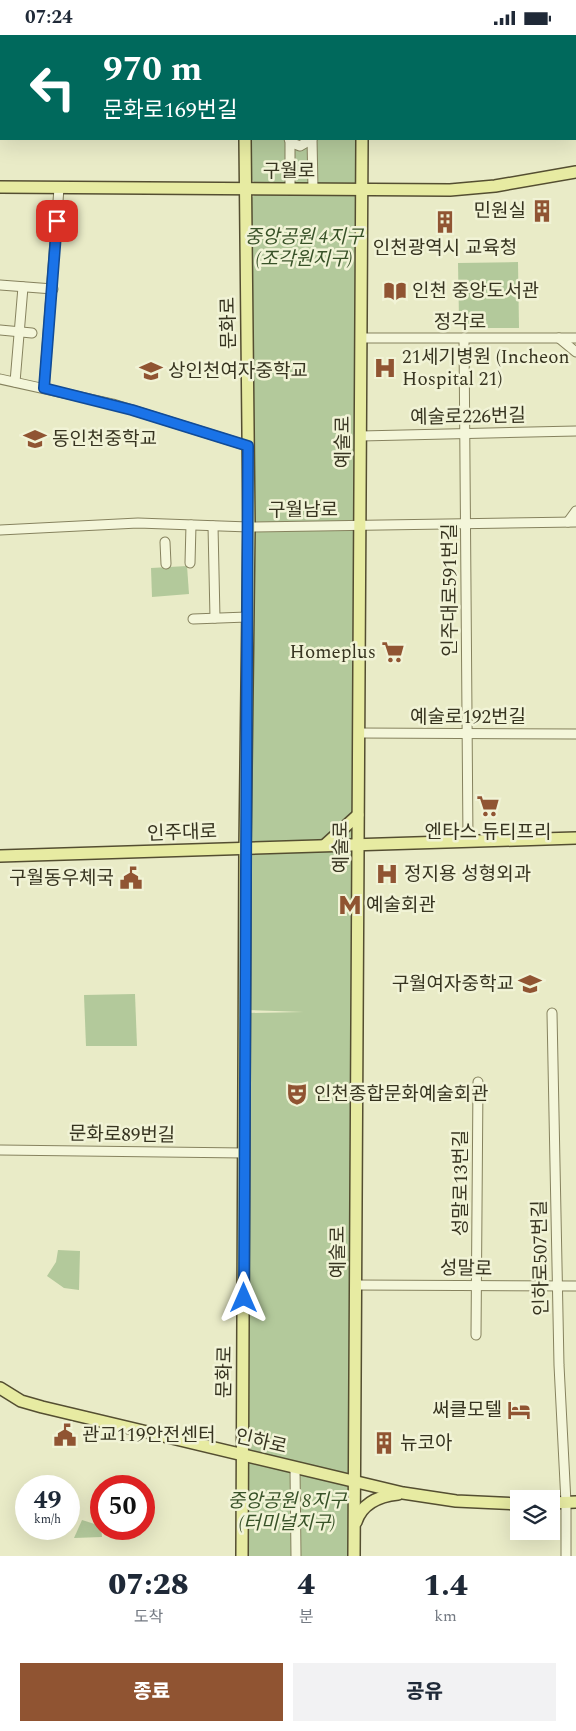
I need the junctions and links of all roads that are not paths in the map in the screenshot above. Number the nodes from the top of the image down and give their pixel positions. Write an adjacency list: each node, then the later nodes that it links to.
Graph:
1 (245, 140): 10 (main road, 문화로)
2 (289, 140): 11 (street)
3 (291, 140): 4 (street)
4 (310, 140)
5 (312, 140): 12 (street)
6 (362, 140): 13 (main road, 예술로)
7 (576, 172): 13 (main road, 구월로)
8 (0, 187): 9 (main road, 구월로)
9 (60, 188): 10 (main road, 구월로); 16 (street)
10 (245, 189): 11 (main road, 구월로); 32 (main road, 문화로)
11 (290, 189): 12 (main road, 구월로)
12 (313, 189): 13 (main road, 구월로)
13 (362, 189): 20 (main road, 예술로)
14 (0, 285): 15 (street)
15 (24, 287): 16 (street); 18 (street)
16 (53, 289): 28 (street)
17 (0, 330): 18 (street)
18 (20, 332): 19 (street); 27 (street)
19 (32, 333)
20 (362, 338): 21 (street, 정각로); 31 (main road, 예술로)
21 (464, 338): 23 (street, 정각로); 30 (street, 인주대로591번길)
22 (576, 338): 23 (street, 정각로)
23 (559, 339): 24 (street, 정각로); 25 (street)
24 (576, 342)
25 (576, 352)
26 (0, 379): 27 (street)
27 (15, 382): 28 (street)
28 (44, 388): 32 (street)
29 (576, 431): 30 (street, 예술로226번길)
30 (465, 433): 31 (street, 예술로226번길); 35 (street, 인주대로591번길)
31 (361, 435): 38 (main road, 예술로)
32 (248, 446): 39 (main road, 문화로)
33 (576, 511): 34 (street)
34 (572, 522): 35 (street, 구월남로)
35 (466, 524): 38 (street, 구월남로); 48 (street, 인주대로591번길)
36 (191, 525): 37 (street, 구월남로); 40 (street, 구월남로); 42 (street)
37 (213, 526): 39 (street, 구월남로); 45 (street)
38 (360, 526): 39 (street, 구월남로); 47 (main road, 예술로)
39 (249, 527): 44 (main road, 문화로)
40 (0, 530)
41 (165, 542): 43 (street)
42 (190, 563)
43 (166, 564)
44 (247, 617): 45 (street); 55 (main road, 문화로)
45 (215, 618): 46 (street)
46 (193, 619)
47 (359, 733): 48 (street, 예술로192번길); 50 (main road, 예술로)
48 (467, 733): 49 (street, 예술로192번길); 52 (street, 인주대로591번길)
49 (576, 734)
50 (358, 815): 53 (main road, 예술로); 54 (main road)
51 (576, 838): 52 (main road, 인주대로)
52 (468, 841): 53 (main road, 인주대로)
53 (358, 844): 54 (main road, 인주대로); 61 (main road, 예술로)
54 (325, 845): 55 (main road, 인주대로)
55 (245, 848): 56 (main road, 인주대로); 60 (main road, 문화로)
56 (0, 856)
57 (552, 1013): 64 (street, 인하로507번길)
58 (478, 1082): 62 (street, 성말로13번길)
59 (0, 1150): 60 (street, 문화로89번길)
60 (244, 1153): 67 (main road, 문화로)
61 (356, 1285): 62 (street, 성말로); 69 (main road, 예술로)
62 (477, 1285): 64 (street, 성말로); 65 (street)
63 (576, 1286): 64 (street, 성말로)
64 (557, 1287): 71 (street, 인하로507번길)
65 (476, 1335)
66 (0, 1389): 67 (main road, 인하로)
67 (242, 1455): 68 (main road, 인하로); 74 (main road, 문화로)
68 (295, 1468): 69 (main road, 인하로); 75 (street)
69 (354, 1483): 70 (main road, 인하로); 73 (main road, 예술로)
70 (403, 1493): 72 (main road, 인하로); 73 (main road)
71 (571, 1503): 77 (street, 인하로507번길)
72 (510, 1504)
73 (354, 1534): 76 (main road, 예술로)
74 (242, 1556)
75 (296, 1556)
76 (354, 1556)
77 (566, 1556)

